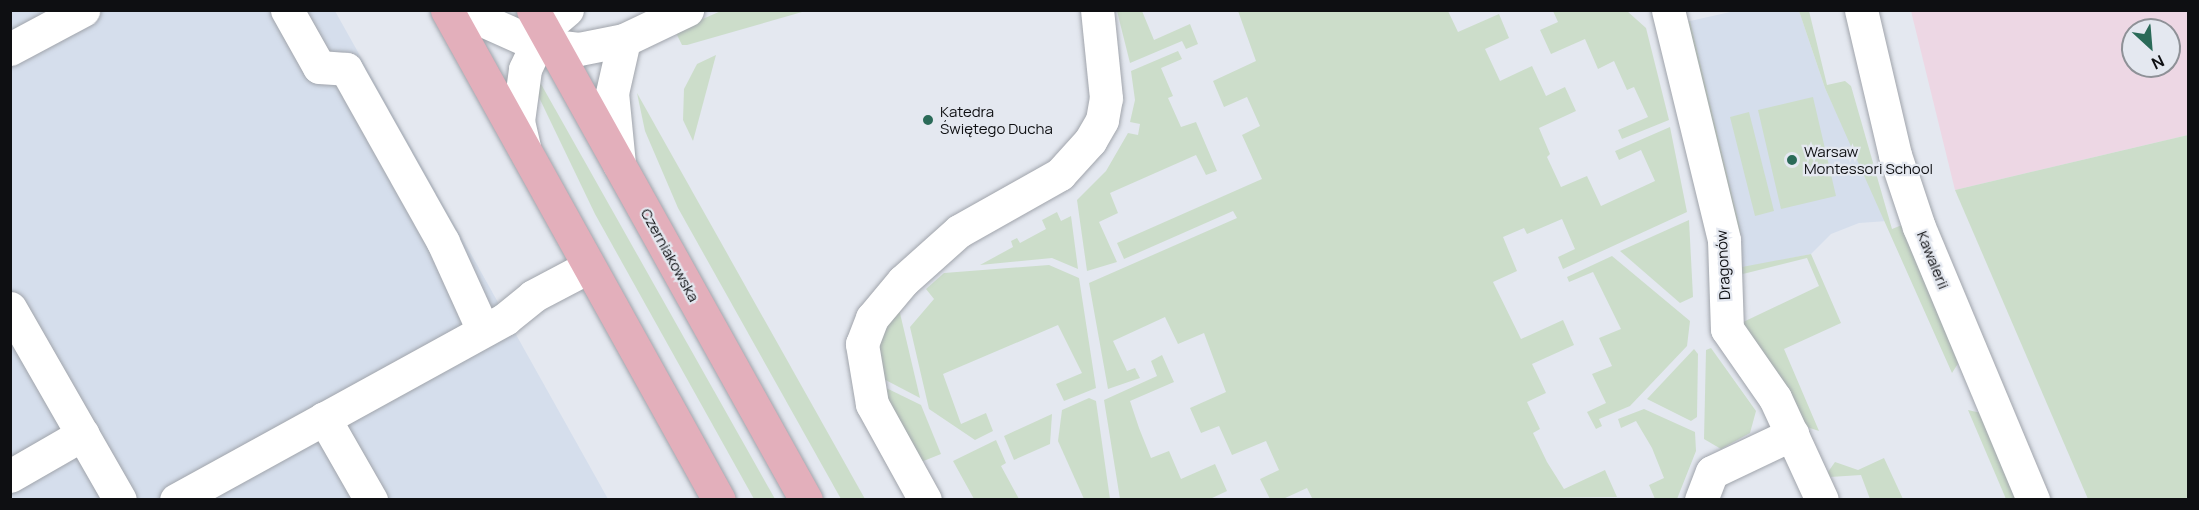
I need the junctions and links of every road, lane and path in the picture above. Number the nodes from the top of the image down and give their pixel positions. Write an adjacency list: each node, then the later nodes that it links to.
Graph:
1 (83, 10): 13 (street)
2 (287, 10): 18 (street)
3 (447, 10): 14 (main road)
4 (460, 10): 10 (street)
5 (687, 10): 11 (street)
6 (1084, 10): 12 (street)
7 (1097, 10): 12 (street)
8 (1668, 10): 21 (street, Dragonów)
9 (1861, 10): 31 (street, Kawalerii)
10 (547, 28): 11 (street); 14 (street); 15 (main road, Czerniakowska)
11 (624, 40): 15 (street)
12 (1098, 47): 28 (street)
13 (10, 49)
14 (525, 151): 16 (main road)
15 (619, 164): 27 (main road, Czerniakowska)
16 (588, 267): 18 (street); 26 (main road)
17 (10, 308): 20 (street)
18 (483, 330): 19 (street)
19 (324, 418): 24 (street); 25 (street)
20 (83, 434): 22 (street); 23 (street)
21 (1792, 434): 29 (street); 30 (street, Dragonów)
22 (10, 476)
23 (120, 500)
24 (176, 500)
25 (370, 500)
26 (719, 500)
27 (807, 500)
28 (925, 500)
29 (1701, 500)
30 (1822, 500)
31 (2033, 500)

